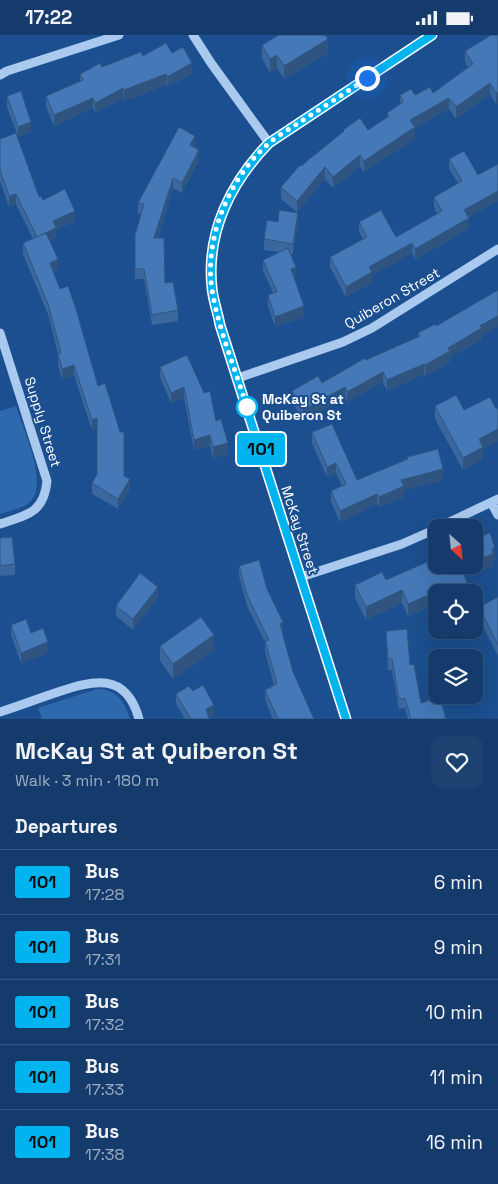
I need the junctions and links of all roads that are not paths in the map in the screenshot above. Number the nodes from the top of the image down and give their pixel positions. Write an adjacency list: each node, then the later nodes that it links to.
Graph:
1 (119, 35): 4 (street)
2 (193, 35): 5 (street)
3 (432, 35): 5 (street, McKay Street)
4 (0, 75)
5 (269, 143): 8 (street, McKay Street)
6 (498, 249): 8 (street, Quiberon Street)
7 (0, 333): 12 (street, Supply Street)
8 (238, 378): 14 (street, McKay Street)
9 (495, 501): 10 (street); 11 (street)
10 (498, 515)
11 (457, 519)
12 (0, 524)
13 (428, 532): 14 (street)
14 (301, 577): 17 (street, McKay Street)
15 (0, 712): 16 (street)
16 (140, 719)
17 (346, 719)

